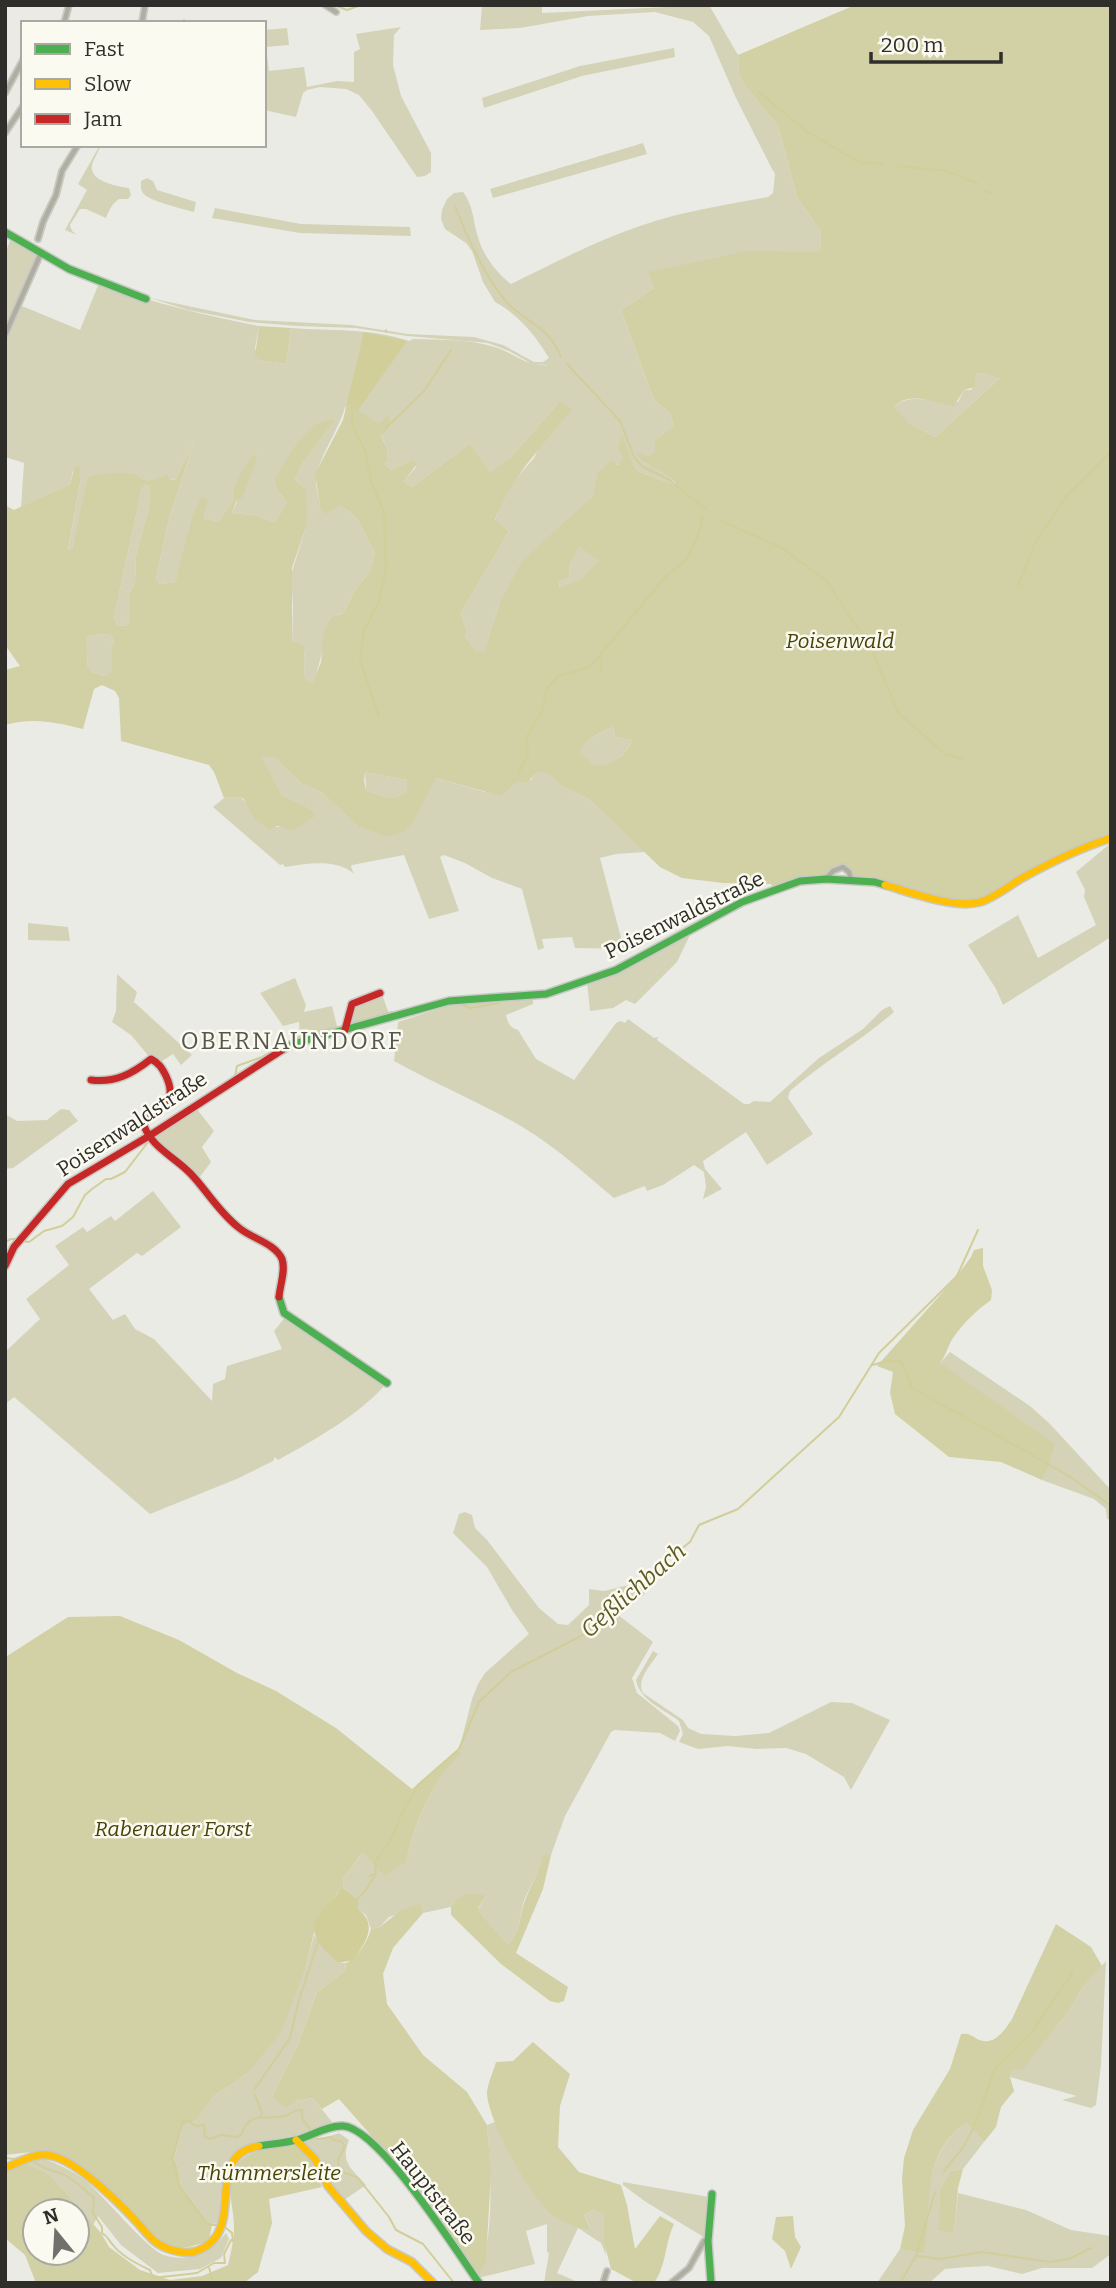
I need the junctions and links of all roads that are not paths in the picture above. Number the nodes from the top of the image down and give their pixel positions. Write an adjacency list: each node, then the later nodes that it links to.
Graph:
1 (325, 5): 2 (street)
2 (336, 12)
3 (21, 64): 4 (street)
4 (5, 93)
5 (21, 109): 6 (street)
6 (5, 133)
7 (77, 147): 9 (street)
8 (5, 233): 10 (street)
9 (38, 239)
10 (42, 252): 11 (street); 12 (street)
11 (146, 299)
12 (5, 335)
13 (1111, 838): 15 (street, Poisenwaldstraße)
14 (825, 879): 15 (street, Poisenwaldstraße); 15 (street); 17 (street, Poisenwaldstraße)
15 (851, 879)
16 (380, 993): 17 (street)
17 (345, 1030): 19 (street, Poisenwaldstraße)
18 (91, 1080): 19 (street)
19 (151, 1138): 20 (street, Poisenwaldstraße); 23 (street)
20 (14, 1247): 21 (street); 22 (street, Poisenwaldstraße)
21 (5, 1255)
22 (5, 1266)
23 (387, 1383)
24 (296, 2140): 25 (street); 29 (street); 30 (street, Hauptstraße)
25 (5, 2168)
26 (712, 2194): 27 (street)
27 (708, 2241): 32 (street); 33 (street)
28 (607, 2271): 31 (street)
29 (433, 2283)
30 (479, 2283)
31 (603, 2283)
32 (671, 2283)
33 (711, 2283)

